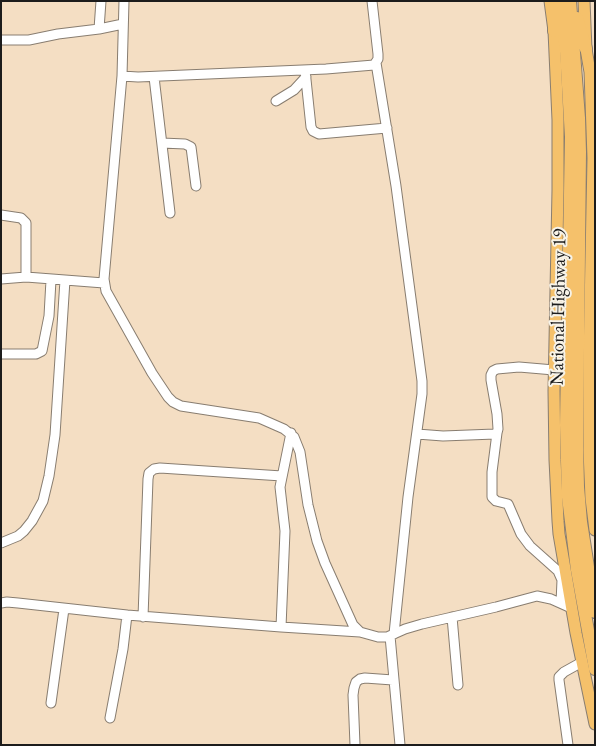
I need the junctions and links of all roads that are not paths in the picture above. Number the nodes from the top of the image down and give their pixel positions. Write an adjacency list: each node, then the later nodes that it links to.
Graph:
1 (101, 1): 10 (street)
2 (124, 1): 9 (street)
3 (372, 1): 14 (street)
4 (550, 1): 11 (main road)
5 (556, 1): 11 (highway)
6 (560, 1): 43 (highway)
7 (571, 1): 13 (highway); 43 (highway, National Highway 19)
8 (584, 1): 13 (main road)
9 (123, 24): 10 (street); 16 (street)
10 (99, 29): 12 (street)
11 (554, 31): 33 (main road)
12 (1, 40)
13 (586, 50): 18 (main road)
14 (376, 63): 15 (street); 21 (street)
15 (306, 73): 17 (street); 19 (street); 21 (street)
16 (122, 76): 17 (street); 30 (street)
17 (154, 76): 22 (street)
18 (592, 86): 20 (main road)
19 (276, 101)
20 (593, 108): 32 (main road)
21 (387, 128): 36 (street)
22 (162, 143): 23 (street); 24 (street)
23 (196, 186)
24 (170, 213)
25 (1, 215): 26 (street)
26 (26, 277): 27 (street); 28 (street)
27 (1, 279)
28 (50, 280): 29 (street); 31 (street)
29 (65, 280): 30 (street); 40 (street)
30 (104, 283): 34 (street)
31 (1, 354)
32 (592, 366): 37 (main road)
33 (554, 370): 35 (street); 43 (main road)
34 (290, 433): 38 (street); 48 (street)
35 (497, 433): 36 (street); 43 (street)
36 (417, 434): 49 (street)
37 (592, 456): 39 (main road)
38 (282, 476): 45 (street); 47 (street)
39 (595, 530)
40 (1, 543)
41 (1, 604): 42 (street)
42 (64, 609): 44 (street); 54 (street)
43 (581, 609): 46 (street); 50 (main road); 51 (highway)
44 (127, 615): 45 (street); 55 (street)
45 (143, 616): 47 (street)
46 (452, 617): 49 (street); 53 (street)
47 (281, 627): 48 (street)
48 (360, 632): 49 (street)
49 (392, 635): 52 (street)
50 (582, 662): 56 (main road); 59 (street)
51 (595, 669)
52 (394, 680): 57 (street); 58 (street)
53 (458, 685)
54 (51, 703)
55 (110, 718)
56 (595, 724)
57 (355, 745)
58 (400, 745)
59 (568, 745)

